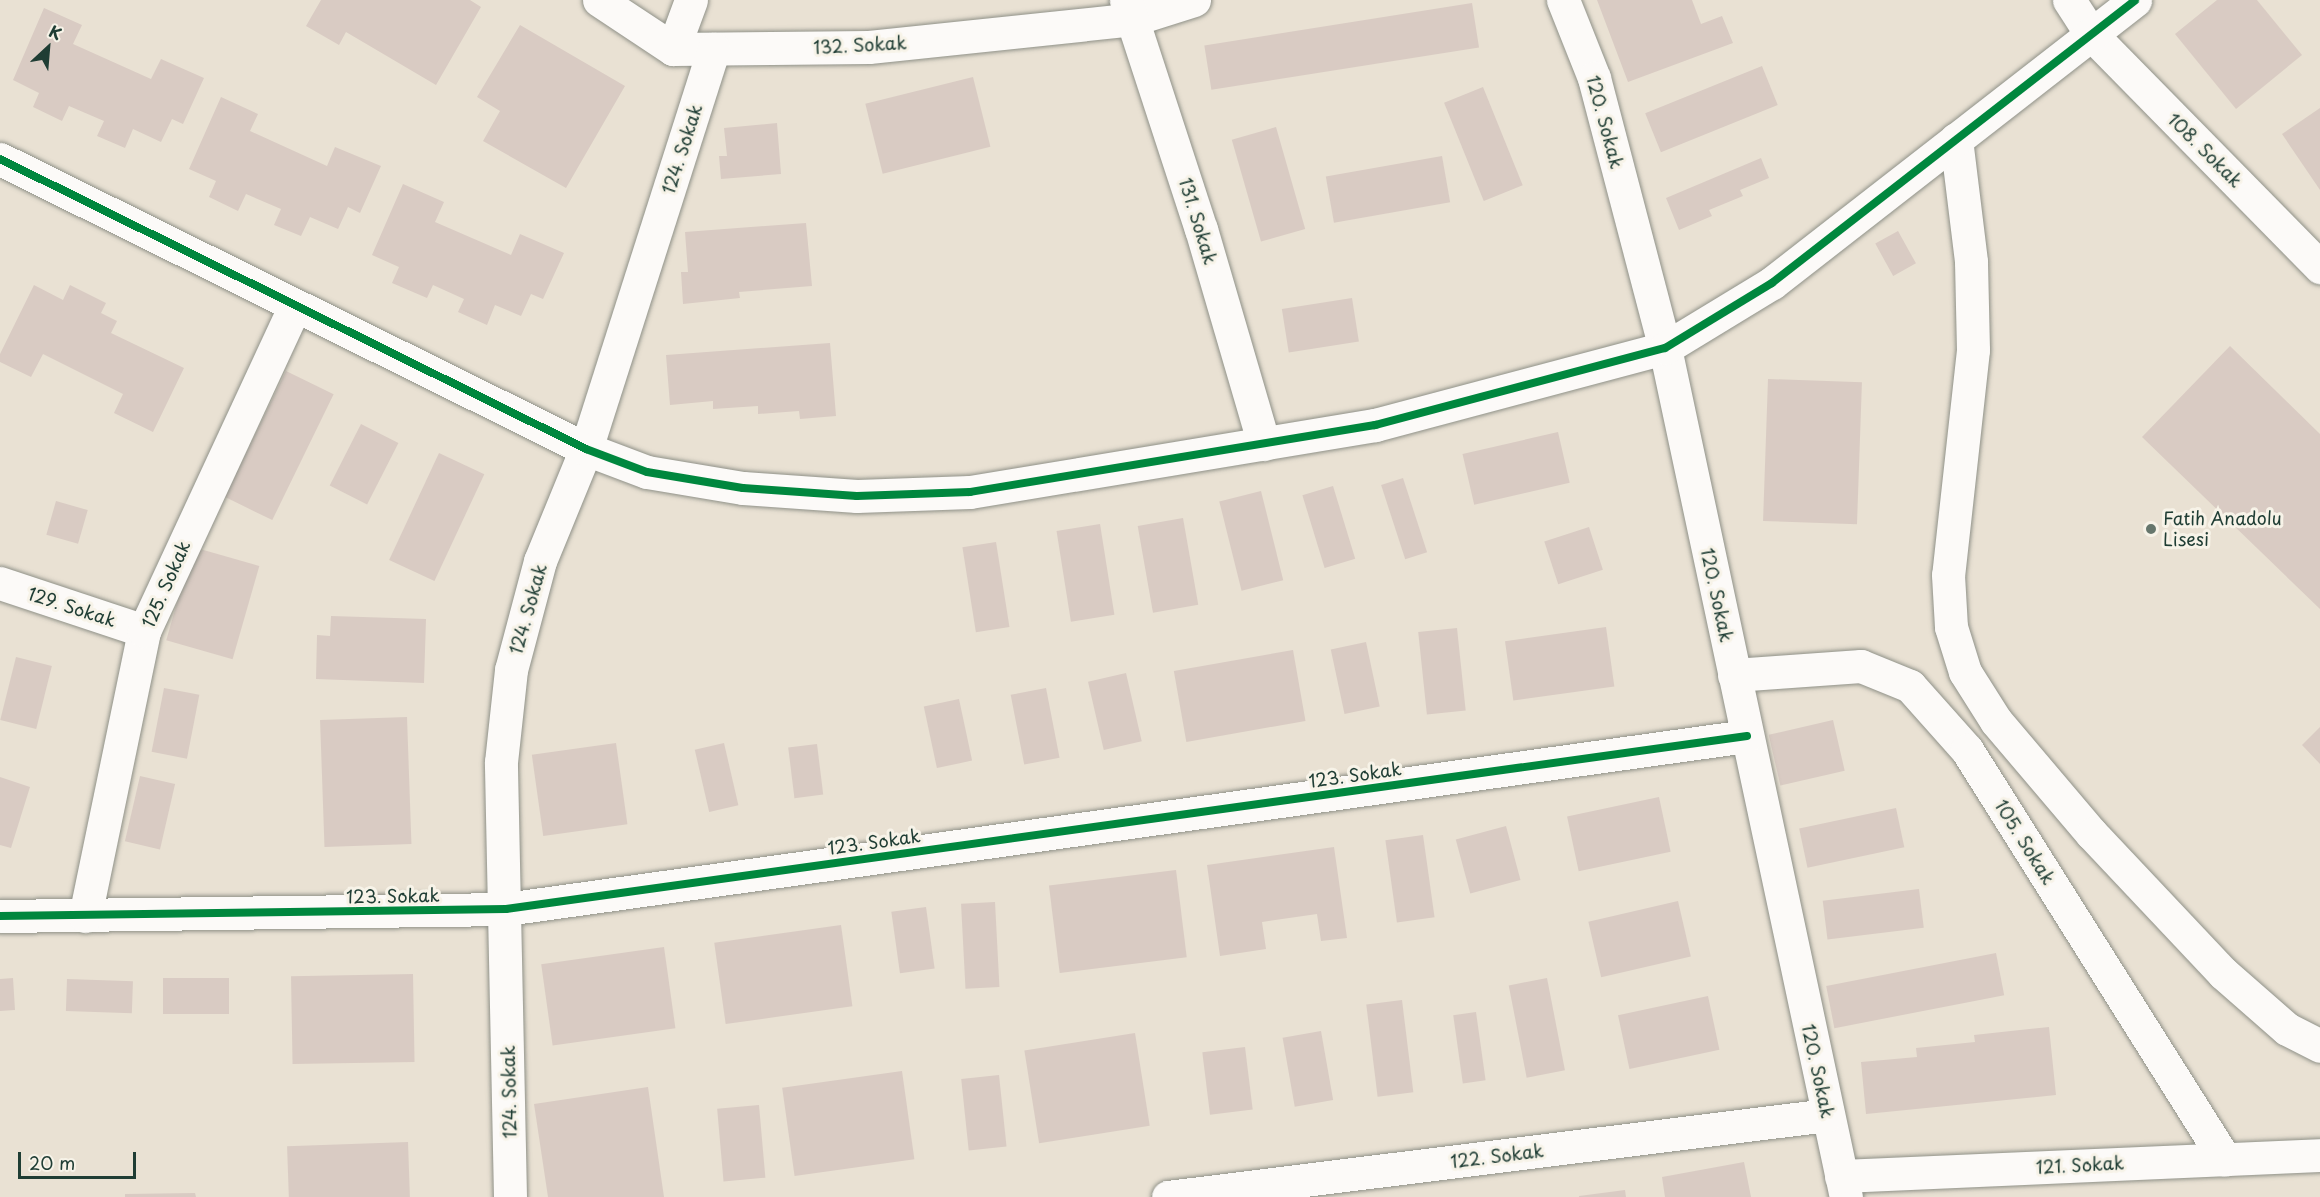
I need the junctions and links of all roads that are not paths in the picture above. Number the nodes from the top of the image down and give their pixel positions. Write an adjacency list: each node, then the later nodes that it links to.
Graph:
1 (599, 0): 9 (street)
2 (692, 0): 9 (street)
3 (1194, 0): 7 (street, 132. Sokak)
4 (1563, 0): 15 (street, 120. Sokak)
5 (2068, 0): 8 (street, 108. Sokak)
6 (2135, 0): 8 (street)
7 (1130, 9): 10 (street, 132. Sokak); 16 (street, 131. Sokak)
8 (2091, 34): 11 (street); 13 (street, 108. Sokak)
9 (673, 49): 10 (street, 132. Sokak)
10 (714, 49): 17 (street, 124. Sokak)
11 (1956, 139): 15 (street); 25 (street)
12 (0, 159): 14 (street)
13 (2320, 267)
14 (295, 306): 17 (street); 19 (street, 125. Sokak)
15 (1665, 348): 16 (street); 20 (street, 120. Sokak)
16 (1264, 444): 17 (street)
17 (586, 449): 22 (street, 124. Sokak)
18 (0, 583): 19 (street, 129. Sokak)
19 (144, 631): 24 (street, 125. Sokak)
20 (1734, 675): 21 (street, 120. Sokak); 28 (street, 105. Sokak)
21 (1747, 736): 22 (street, 123. Sokak); 26 (street, 120. Sokak)
22 (506, 909): 24 (street, 123. Sokak); 30 (street, 124. Sokak)
23 (0, 916): 24 (street, 123. Sokak)
24 (85, 916)
25 (2320, 1046)
26 (1827, 1115): 29 (street, 120. Sokak); 31 (street, 122. Sokak)
27 (2320, 1155): 28 (street, 121. Sokak)
28 (2225, 1158): 29 (street, 121. Sokak)
29 (1843, 1187)
30 (510, 1197)
31 (1168, 1197)

